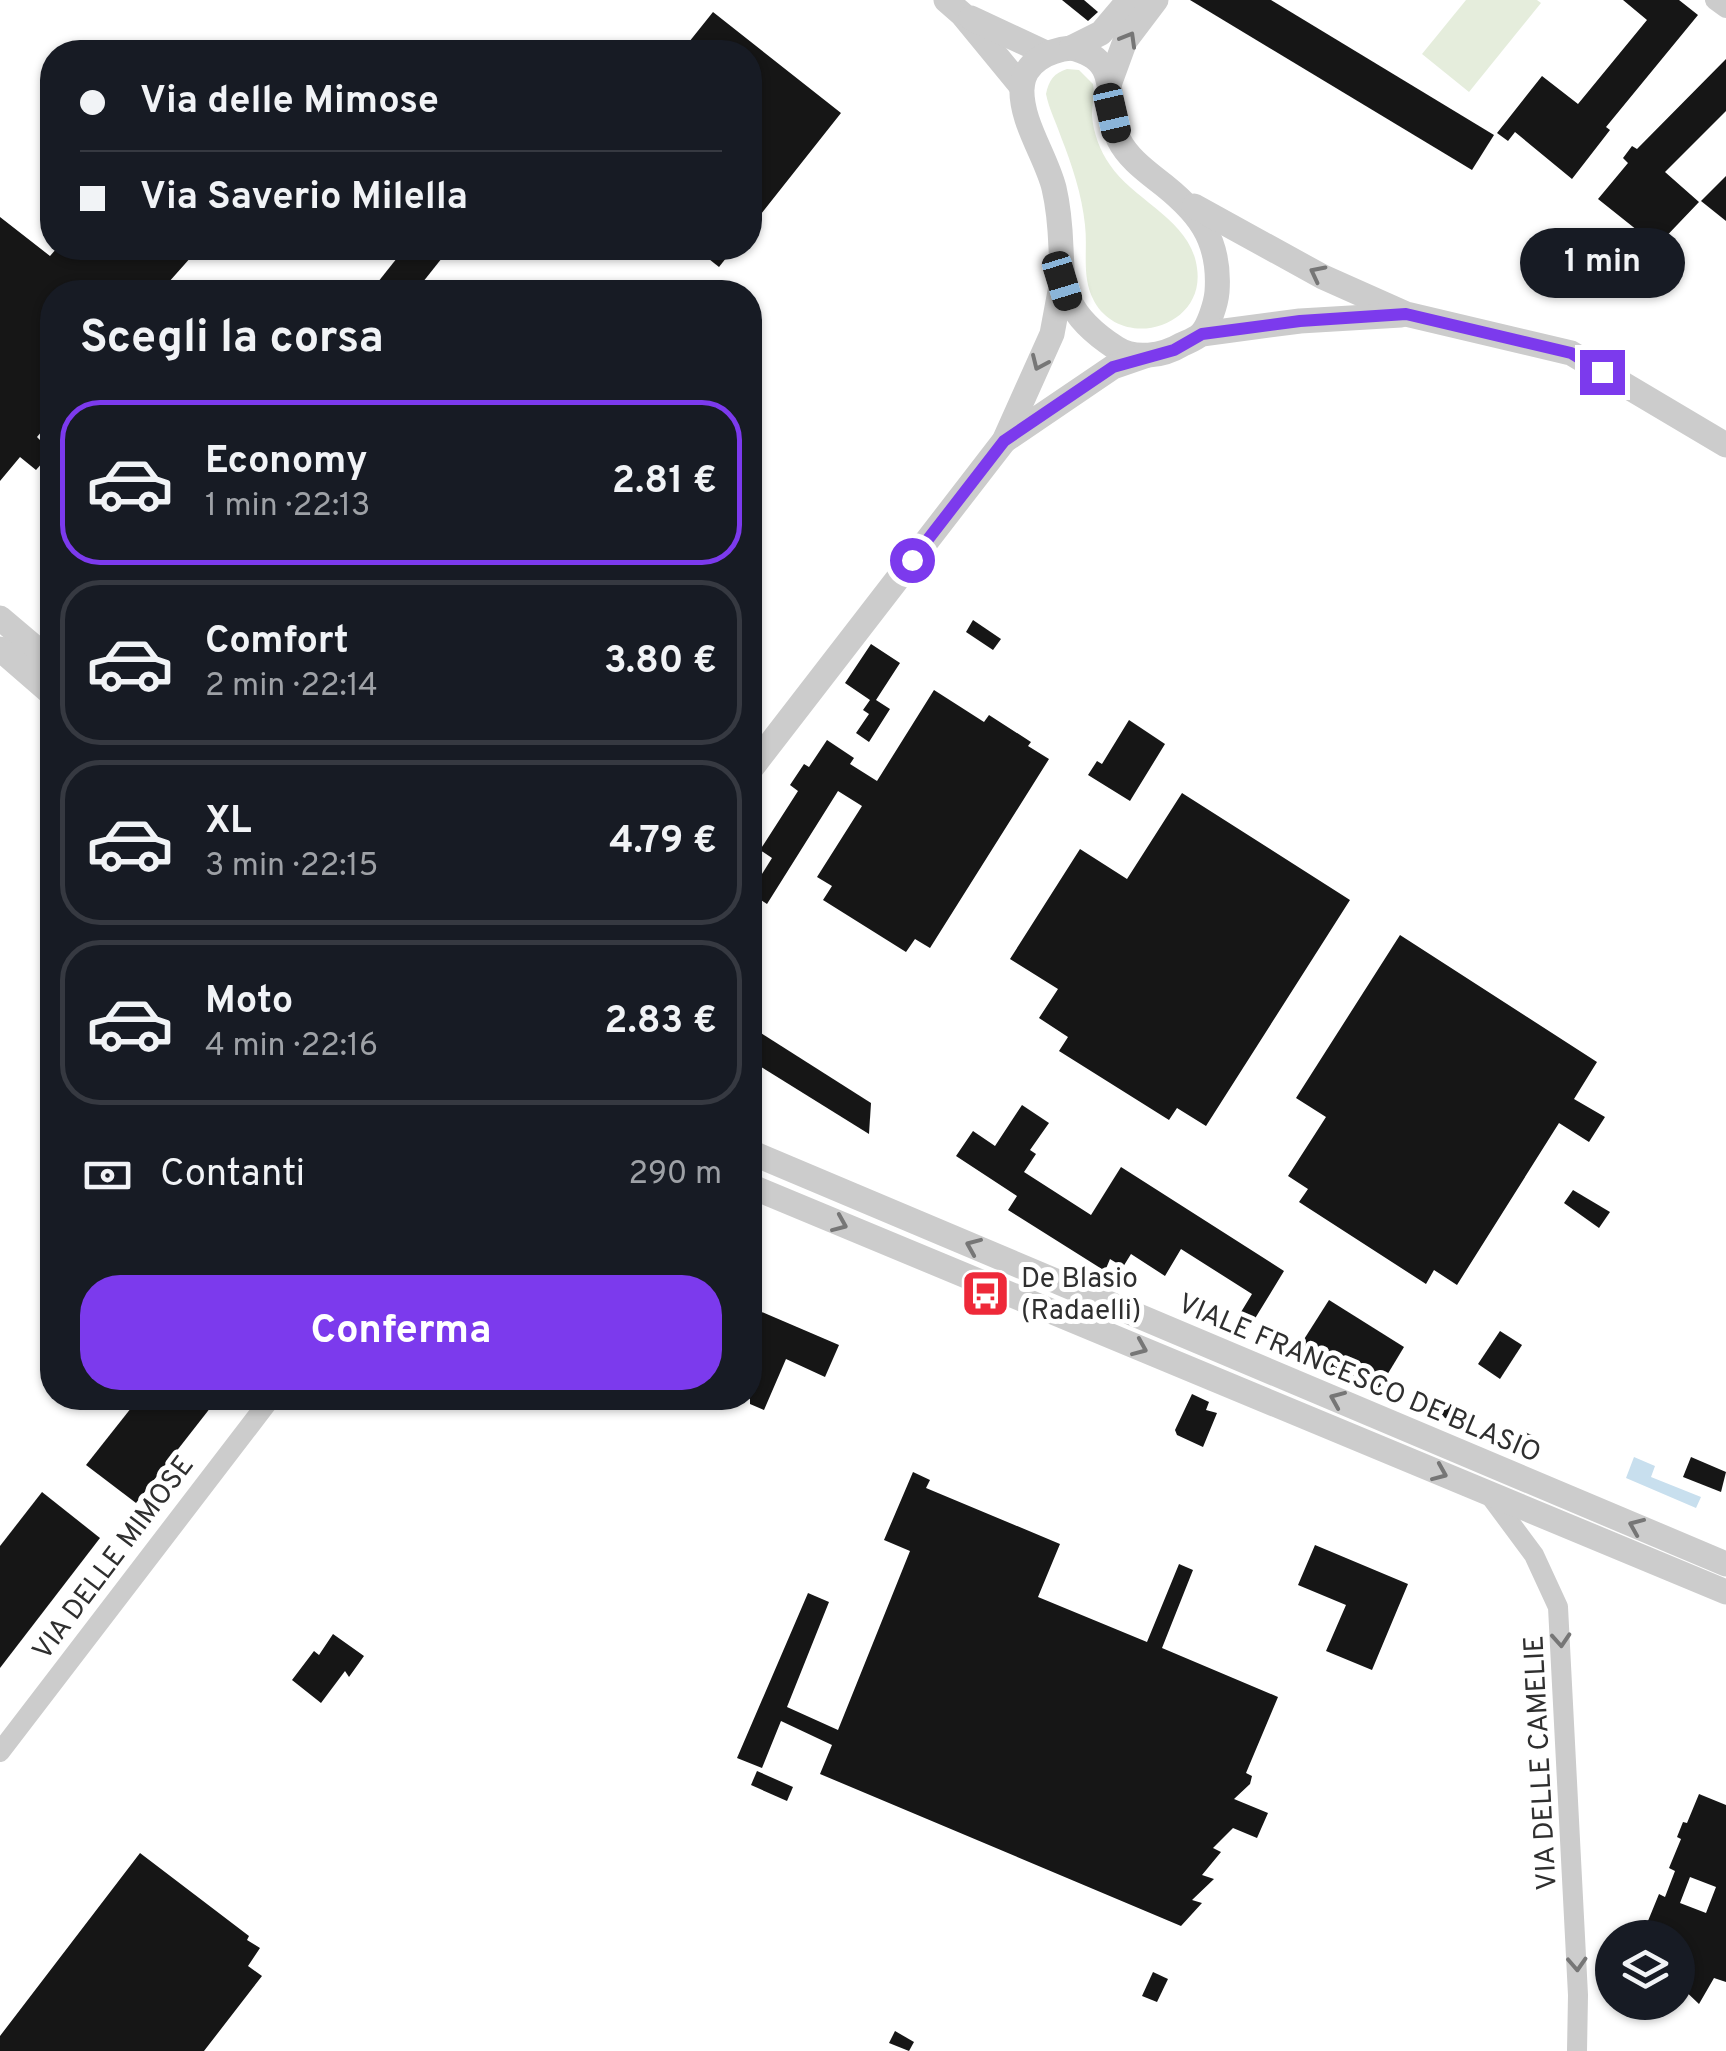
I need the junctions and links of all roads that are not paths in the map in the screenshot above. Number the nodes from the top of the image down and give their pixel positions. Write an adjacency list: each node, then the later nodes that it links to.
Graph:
1 (1129, 0): 6 (street)
2 (1156, 0): 7 (street, one-way to 2)
3 (1716, 0): 5 (street)
4 (954, 7): 6 (street); 8 (street)
5 (1726, 8)
6 (1058, 51): 7 (street); 8 (street)
7 (1110, 82): 9 (street)
8 (1022, 87): 10 (street)
9 (1181, 198): 11 (street, one-way to 9); 12 (street)
10 (1062, 281): 13 (street); 14 (street, one-way to 14)
11 (1406, 314): 12 (street); 15 (street)
12 (1202, 334): 13 (street)
13 (1149, 355): 14 (street)
14 (1004, 441): 20 (street)
15 (1726, 445)
16 (0, 618): 18 (street)
17 (0, 649): 19 (street)
18 (40, 652)
19 (40, 684)
20 (762, 754)
21 (762, 1157): 25 (street, VIALE FRANCESCO DE BLASIO, one-way to 21)
22 (762, 1191): 24 (street, VIALE FRANCESCO DE BLASIO, one-way to 24)
23 (262, 1410): 27 (street, VIA DELLE MIMOSE)
24 (1488, 1493): 26 (street, VIALE FRANCESCO DE BLASIO); 28 (street, VIA DELLE CAMELIE, one-way to 28)
25 (1726, 1564)
26 (1726, 1592)
27 (0, 1752)
28 (1576, 2051)

